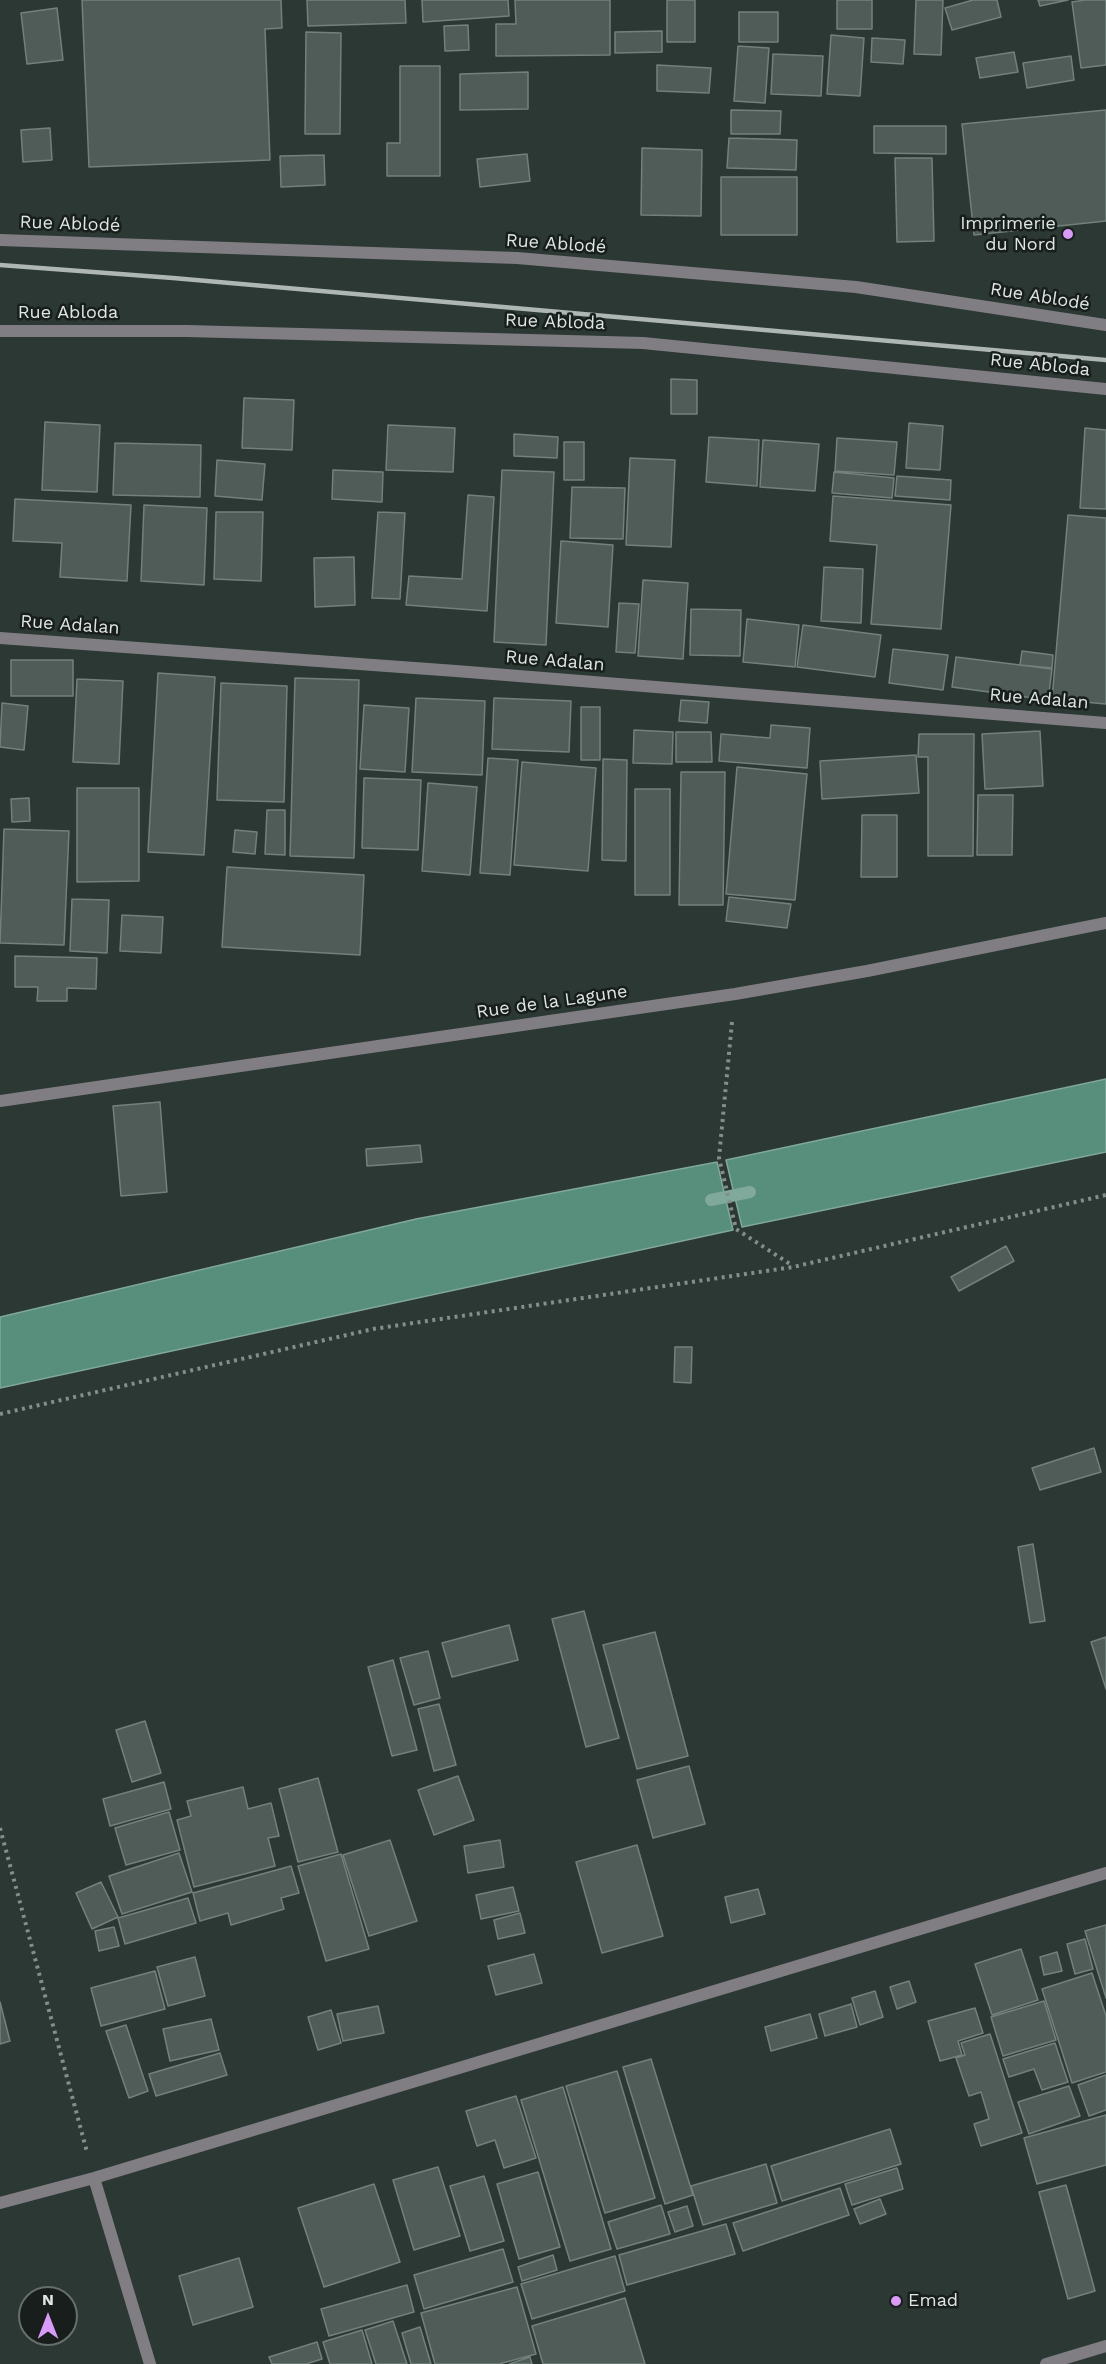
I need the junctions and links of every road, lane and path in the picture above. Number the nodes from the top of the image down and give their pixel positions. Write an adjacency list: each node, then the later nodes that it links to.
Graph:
1 (0, 240): 2 (street, Rue Ablodé)
2 (1106, 325)
3 (0, 331): 4 (street, Rue Abloda)
4 (1106, 389)
5 (0, 639): 6 (street, Rue Adalan)
6 (1106, 723)
7 (1106, 923): 8 (street, Rue de la Lagune)
8 (735, 994): 9 (street, Rue de la Lagune); 11 (path)
9 (0, 1101)
10 (1106, 1195): 11 (path)
11 (793, 1267): 12 (path)
12 (0, 1414)
13 (0, 1828): 15 (path)
14 (1106, 1873): 15 (street)
15 (94, 2178): 16 (street); 18 (street)
16 (0, 2203)
17 (1106, 2346): 19 (street)
18 (150, 2364)
19 (1046, 2364)

